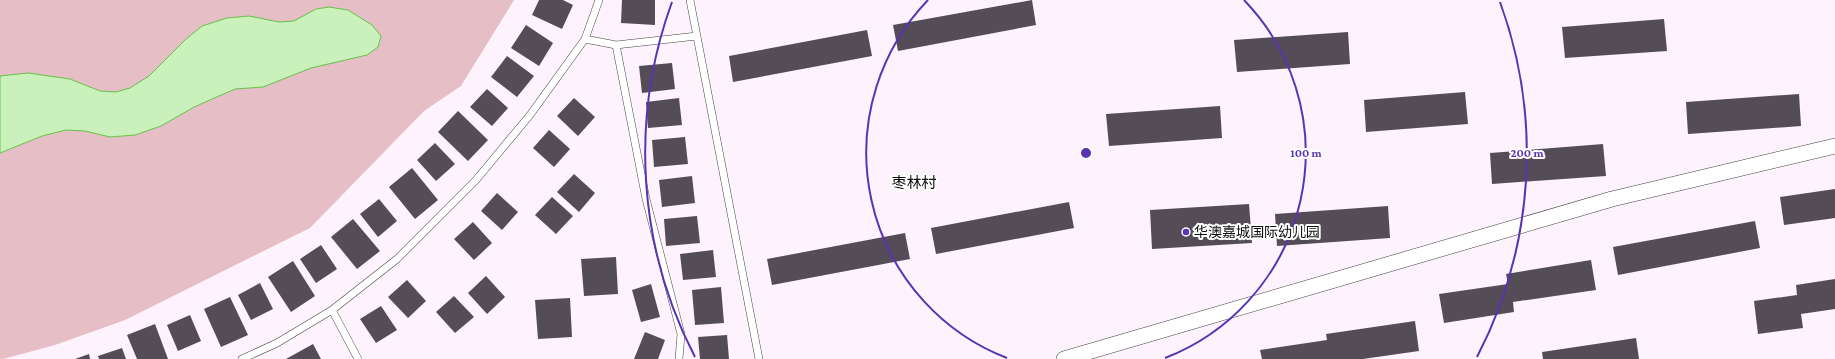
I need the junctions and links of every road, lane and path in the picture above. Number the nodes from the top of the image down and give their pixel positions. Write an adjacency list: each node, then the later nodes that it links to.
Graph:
1 (599, 0): 4 (lane)
2 (690, 0): 3 (lane)
3 (697, 36): 5 (lane); 11 (lane)
4 (585, 39): 5 (lane); 7 (lane)
5 (616, 45): 10 (lane)
6 (1835, 146): 12 (street)
7 (332, 310): 8 (lane); 9 (lane)
8 (242, 359)
9 (358, 359)
10 (679, 359)
11 (759, 359)
12 (1064, 359)

